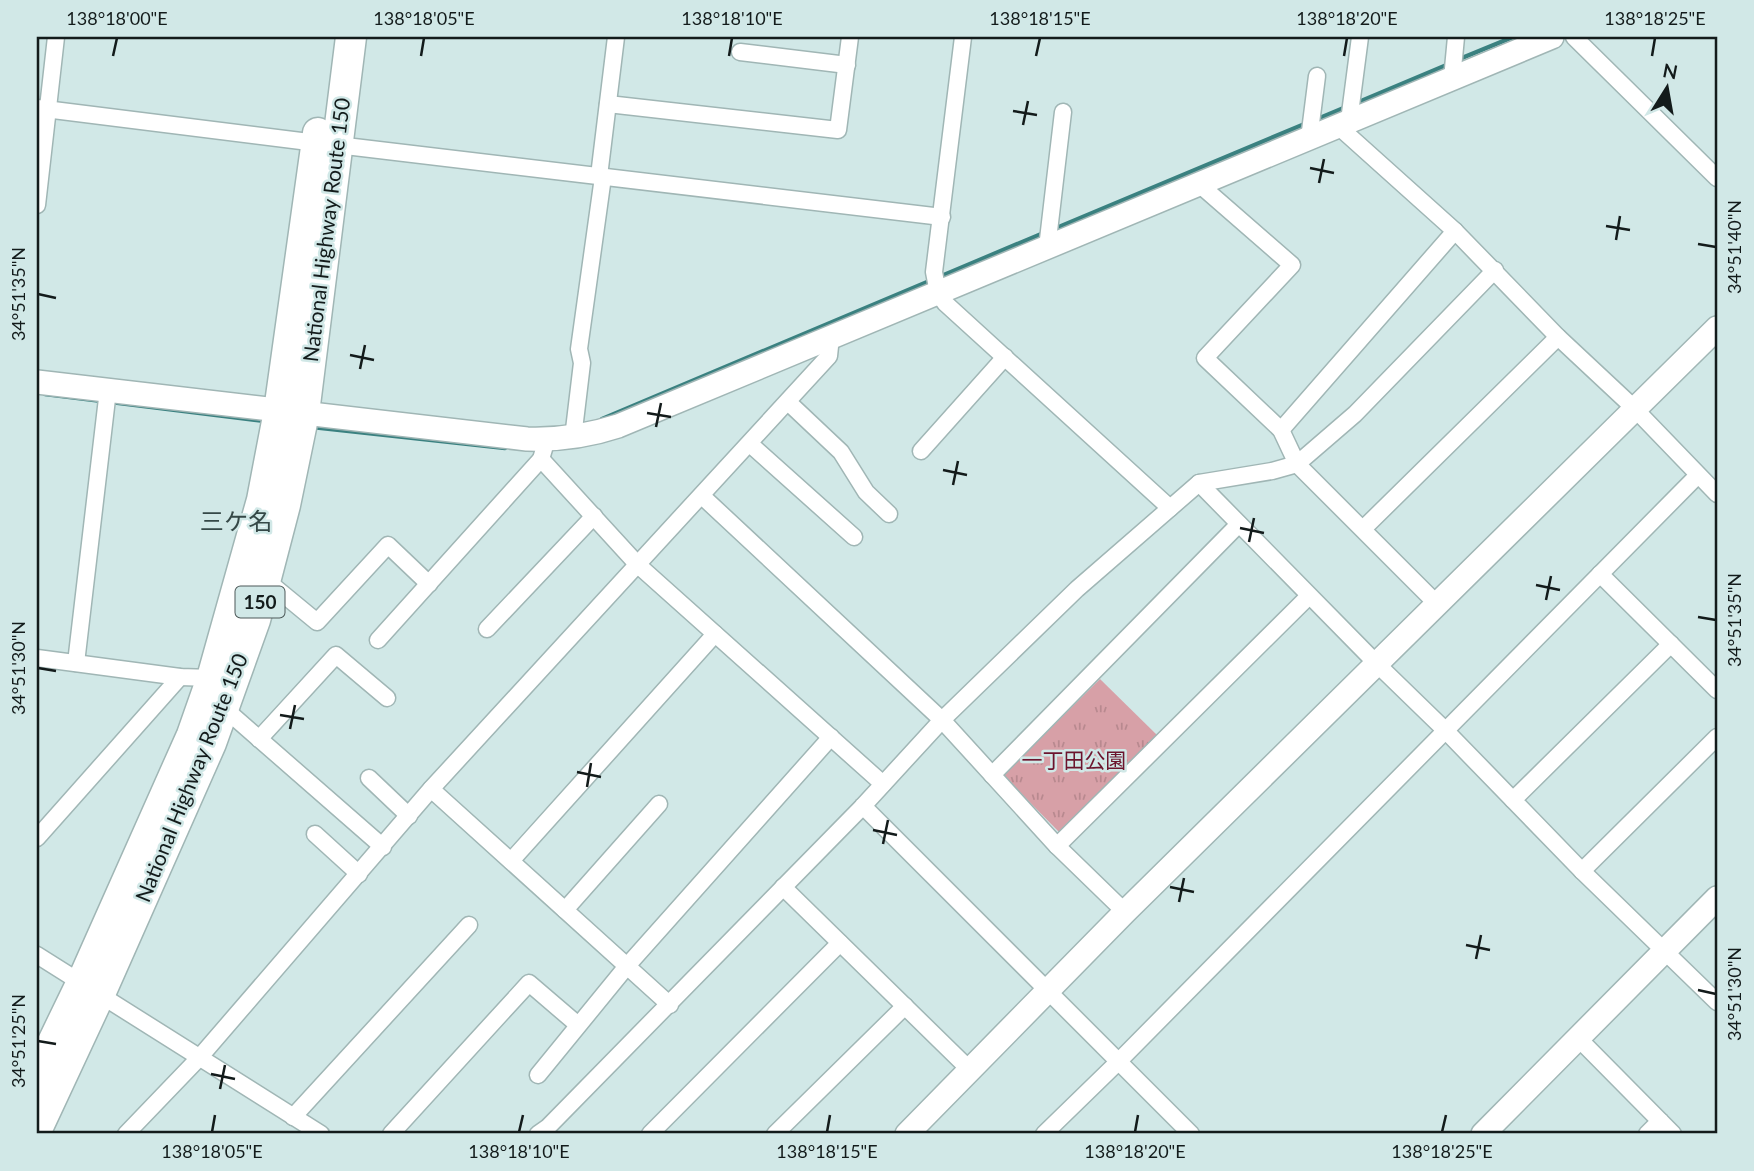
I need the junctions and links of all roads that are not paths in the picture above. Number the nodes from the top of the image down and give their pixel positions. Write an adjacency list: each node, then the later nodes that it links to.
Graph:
1 (56, 37): 16 (street)
2 (332, 37): 20 (highway, National Highway Route 150 / 150)
3 (351, 37): 20 (highway, National Highway Route 150 / 150)
4 (616, 37): 15 (street)
5 (850, 37): 12 (street)
6 (963, 37): 25 (street)
7 (1360, 37): 18 (street)
8 (1457, 37): 14 (street)
9 (1552, 37): 14 (street)
10 (1574, 37): 22 (street)
11 (740, 52): 12 (street)
12 (847, 65): 15 (street)
13 (1317, 76): 19 (street)
14 (1452, 79): 18 (street)
15 (608, 104): 21 (street)
16 (43, 108): 20 (street); 24 (street)
17 (1063, 112): 27 (street)
18 (1344, 124): 19 (street); 26 (street)
19 (1309, 139): 23 (street)
20 (327, 144): 21 (street); 38 (highway, National Highway Route 150 / 150)
21 (601, 177): 25 (street); 40 (street)
22 (1717, 178)
23 (1199, 184): 27 (street); 39 (street)
24 (37, 205)
25 (942, 217): 29 (street)
26 (1455, 231): 28 (street); 39 (street)
27 (1047, 248): 29 (street)
28 (1495, 270): 32 (street); 44 (street)
29 (939, 293): 31 (street); 33 (street)
30 (1717, 329): 37 (street)
31 (831, 337): 36 (street); 40 (street)
32 (1558, 337): 37 (street); 53 (street)
33 (1005, 356): 43 (street); 49 (street)
34 (37, 382): 35 (street)
35 (108, 390): 38 (street); 66 (street)
36 (788, 402): 41 (street); 50 (street)
37 (1634, 408): 45 (street); 60 (street)
38 (292, 412): 42 (street); 57 (highway, National Highway Route 150 / 150); 69 (highway, National Highway Route 150 / 150)
39 (1281, 430): 44 (street)
40 (573, 438): 42 (street)
41 (750, 444): 48 (street); 54 (street)
42 (544, 450): 51 (street); 58 (street)
43 (921, 451)
44 (1297, 464): 46 (street); 53 (street)
45 (1698, 475): 47 (street); 56 (street)
46 (1199, 483): 49 (street); 52 (street)
47 (1717, 494)
48 (702, 496): 55 (street); 73 (street)
49 (1170, 508): 73 (street)
50 (889, 514)
51 (594, 516): 55 (street); 61 (street)
52 (1239, 524): 59 (street); 78 (street)
53 (1363, 529): 60 (street)
54 (854, 537)
55 (638, 565): 62 (street); 81 (street)
56 (1600, 574): 64 (street); 74 (street)
57 (266, 580): 58 (street); 72 (highway, National Highway Route 150 / 150)
58 (429, 584): 63 (street)
59 (1309, 596): 67 (street); 88 (street)
60 (1437, 604): 67 (street)
61 (487, 629)
62 (715, 634): 75 (street); 90 (street)
63 (378, 640)
64 (1671, 644): 70 (street); 82 (street)
65 (37, 658): 66 (street)
66 (76, 663): 68 (street)
67 (1377, 664): 74 (street); 96 (street)
68 (180, 677): 69 (street); 87 (street)
69 (212, 678): 102 (highway, National Highway Route 150 / 150)
70 (1717, 690)
71 (387, 698): 77 (street)
72 (225, 709): 77 (street); 102 (highway, National Highway Route 150 / 150)
73 (942, 720): 78 (street); 80 (street)
74 (1445, 730): 82 (street); 110 (street)
75 (831, 737): 80 (street); 101 (street)
76 (1717, 737): 91 (street)
77 (259, 739): 89 (street)
78 (992, 775): 88 (street)
79 (369, 778): 85 (street)
80 (883, 784): 84 (street)
81 (431, 789): 85 (street); 90 (street)
82 (1513, 800): 91 (street)
83 (659, 804): 95 (street)
84 (863, 806): 93 (street); 103 (street)
85 (409, 816): 89 (street)
86 (315, 834): 92 (street)
87 (37, 838)
88 (1057, 846): 96 (street)
89 (383, 847): 92 (street)
90 (511, 861): 95 (street)
91 (1582, 872): 99 (street)
92 (359, 874): 109 (street)
93 (783, 887): 98 (street); 105 (street)
94 (1717, 898): 99 (street)
95 (565, 910): 101 (street)
96 (1125, 912): 103 (street)
97 (469, 925): 114 (street)
98 (840, 943): 106 (street); 121 (street)
99 (1664, 951): 104 (street); 108 (street)
100 (37, 955): 102 (street)
101 (626, 966): 105 (street); 107 (street)
102 (90, 989): 109 (street); 113 (highway, National Highway Route 150 / 150); 116 (highway, National Highway Route 150 / 150)
103 (1047, 992): 110 (street); 111 (street)
104 (1717, 1002)
105 (670, 1005): 117 (street)
106 (905, 1006): 111 (street); 122 (street)
107 (578, 1026): 112 (street); 120 (street)
108 (1578, 1038): 115 (street); 126 (street)
109 (199, 1058): 114 (street); 118 (street)
110 (1117, 1063): 124 (street); 125 (street)
111 (970, 1070): 123 (street)
112 (538, 1074)
113 (37, 1075)
114 (293, 1117): 119 (street)
115 (1660, 1121): 127 (street); 128 (street)
116 (37, 1129)
117 (548, 1132)
118 (126, 1134)
119 (321, 1134)
120 (391, 1134)
121 (650, 1134)
122 (775, 1134)
123 (907, 1134)
124 (1044, 1134)
125 (1190, 1134)
126 (1483, 1134)
127 (1647, 1134)
128 (1673, 1134)

